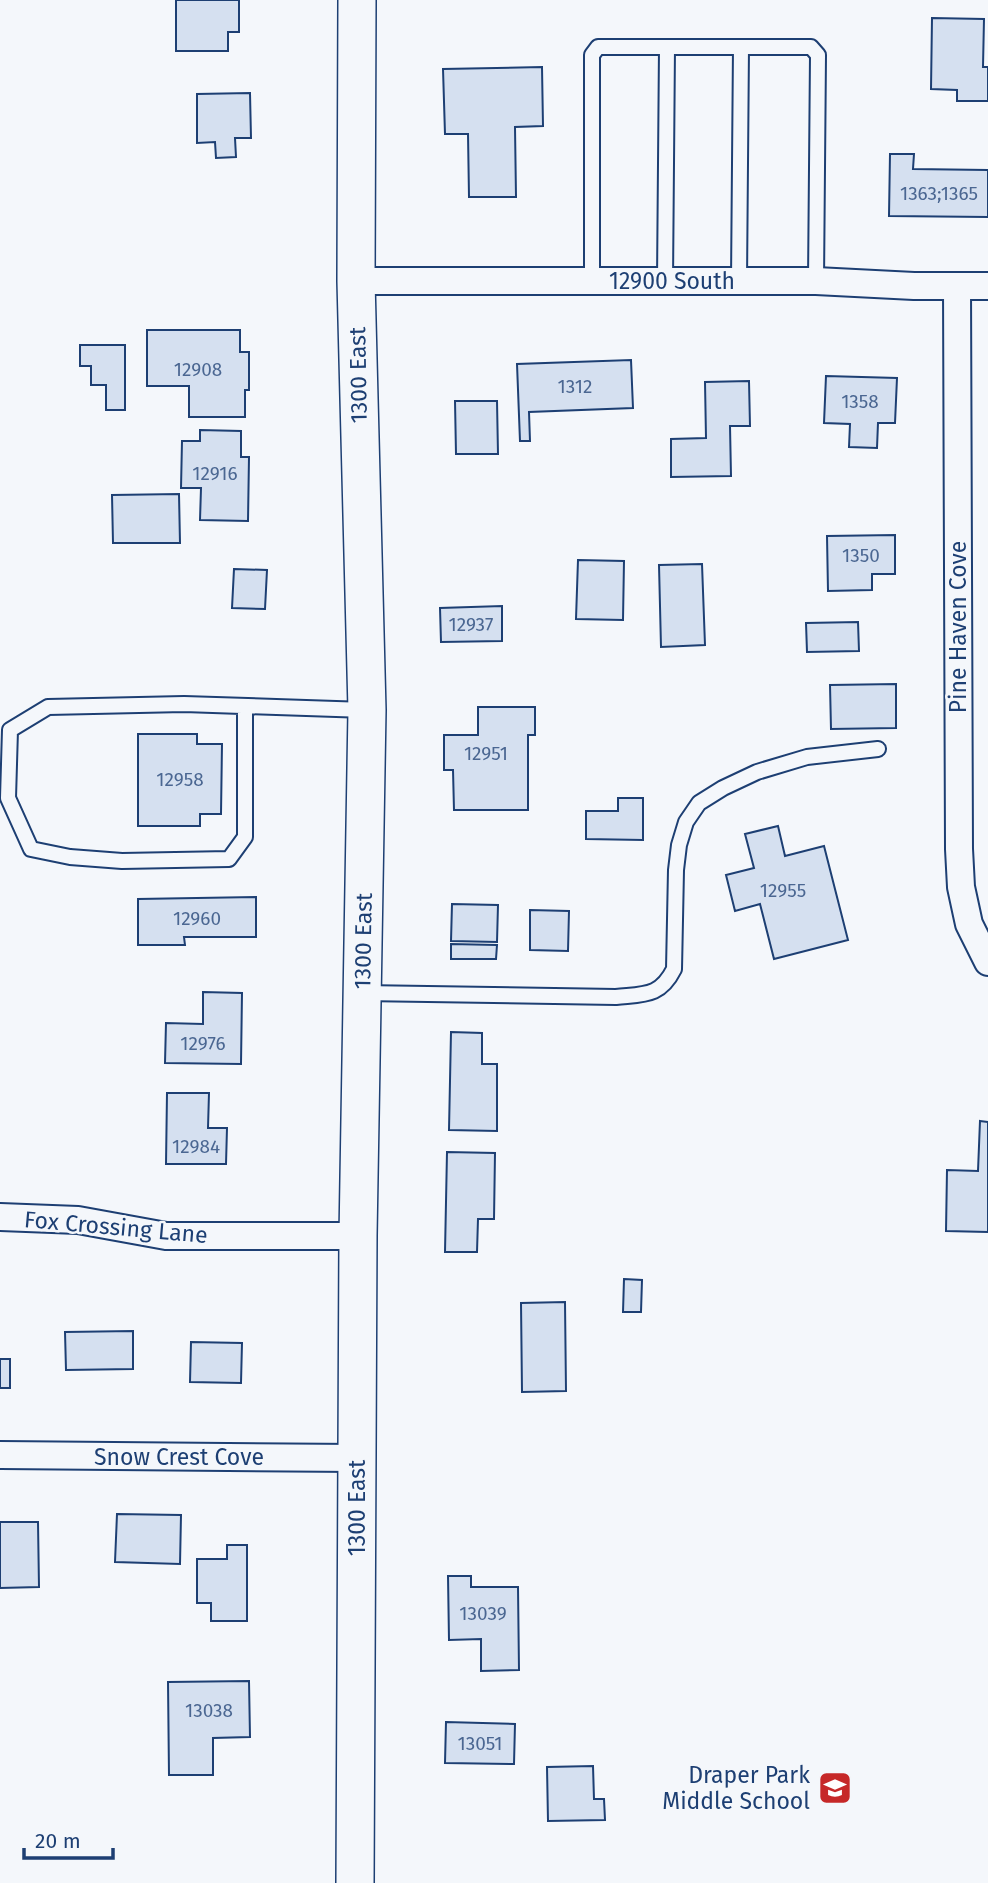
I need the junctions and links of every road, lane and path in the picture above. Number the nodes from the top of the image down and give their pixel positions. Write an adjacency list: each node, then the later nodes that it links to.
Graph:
1 (357, 0): 4 (main road, 1300 East)
2 (667, 47): 3 (lane); 5 (lane); 6 (lane)
3 (741, 47): 7 (lane); 8 (lane)
4 (356, 281): 5 (street, 12900 South); 12 (main road, 1300 East)
5 (592, 281): 6 (street, 12900 South)
6 (665, 281): 7 (street, 12900 South)
7 (739, 281): 8 (street, 12900 South)
8 (816, 281): 9 (street, 12900 South)
9 (957, 286): 10 (street, 12900 South); 14 (street, Pine Haven Cove)
10 (988, 286)
11 (246, 706): 11 (lane); 12 (lane)
12 (367, 710): 15 (main road, 1300 East)
13 (878, 749): 15 (lane)
14 (988, 962)
15 (362, 993): 17 (main road, 1300 East)
16 (0, 1217): 17 (street, Fox Crossing Lane)
17 (358, 1236): 19 (main road, 1300 East)
18 (0, 1455): 19 (street, Snow Crest Cove)
19 (357, 1458): 20 (main road, 1300 East)
20 (355, 1883)

